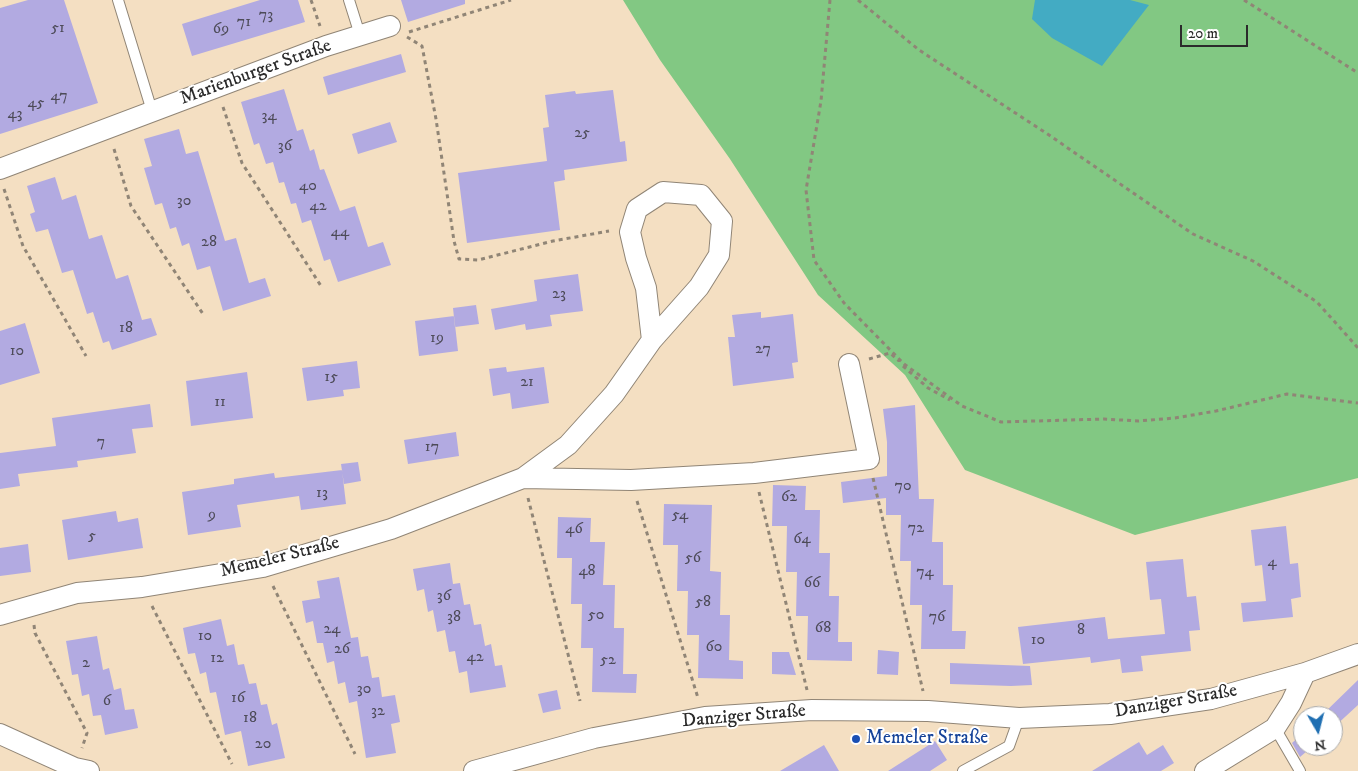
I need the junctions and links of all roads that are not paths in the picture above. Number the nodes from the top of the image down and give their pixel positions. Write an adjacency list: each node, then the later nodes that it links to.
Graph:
1 (118, 0): 5 (lane)
2 (349, 0): 4 (lane)
3 (390, 26): 4 (street, Marienburger Straße)
4 (360, 35): 5 (street, Marienburger Straße)
5 (152, 111): 6 (street, Marienburger Straße)
6 (1, 178)
7 (652, 340): 7 (street, Memeler Straße); 9 (street, Memeler Straße)
8 (849, 364): 9 (street, Memeler Straße)
9 (523, 478): 10 (street, Memeler Straße)
10 (0, 615)
11 (1358, 654): 12 (street, Danziger Straße)
12 (1305, 673): 13 (street, Danziger Straße); 14 (street)
13 (1019, 718): 17 (street, Danziger Straße); 18 (lane)
14 (1275, 728): 19 (street); 20 (lane)
15 (0, 734): 16 (street)
16 (82, 769)
17 (474, 771)
18 (963, 771)
19 (1205, 771)
20 (1300, 771)

